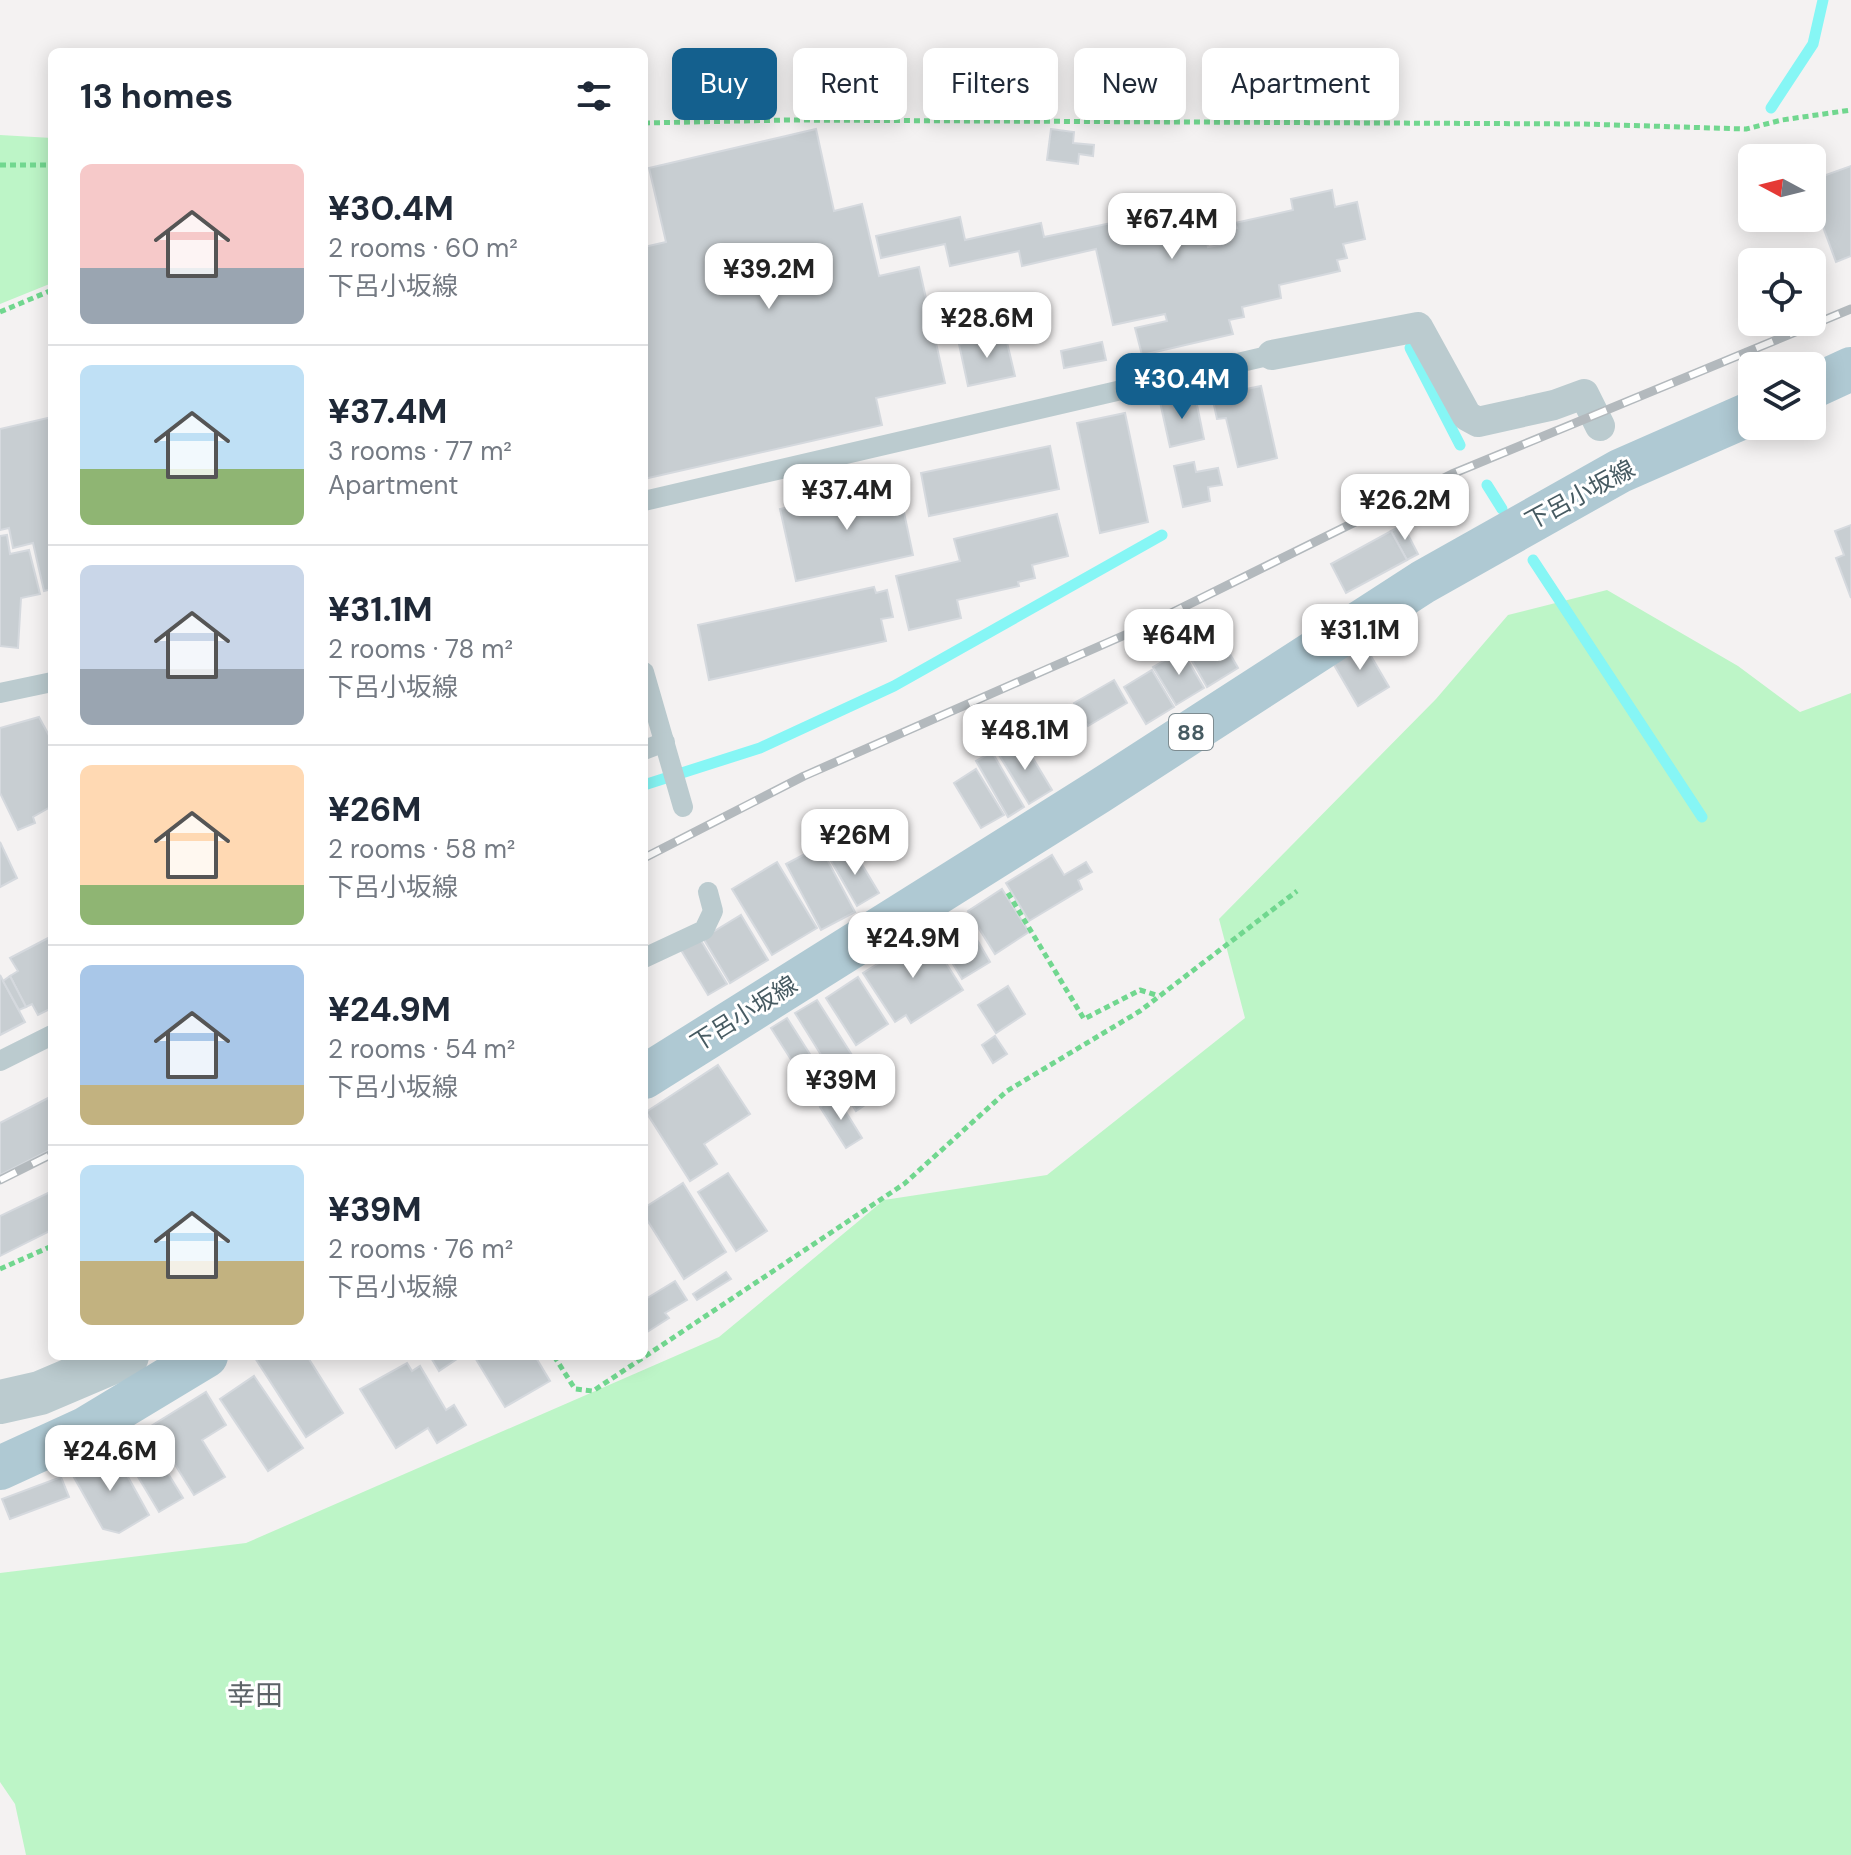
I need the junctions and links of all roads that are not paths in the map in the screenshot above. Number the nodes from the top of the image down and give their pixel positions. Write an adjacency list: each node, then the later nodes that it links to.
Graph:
1 (1272, 355): 5 (street); 6 (lane)
2 (1851, 369): 3 (main road)
3 (1826, 381)
4 (1738, 419): 17 (main road, 下呂小坂線 / 88)
5 (1600, 426)
6 (648, 500)
7 (48, 683): 9 (lane)
8 (648, 685): 10 (lane)
9 (0, 693)
10 (665, 742): 11 (lane); 12 (lane)
11 (648, 748)
12 (683, 807)
13 (708, 892): 14 (lane)
14 (648, 956)
15 (48, 1037): 16 (lane)
16 (0, 1061)
17 (648, 1074)
18 (118, 1360): 20 (street)
19 (199, 1360): 21 (main road)
20 (0, 1402)
21 (0, 1468)

